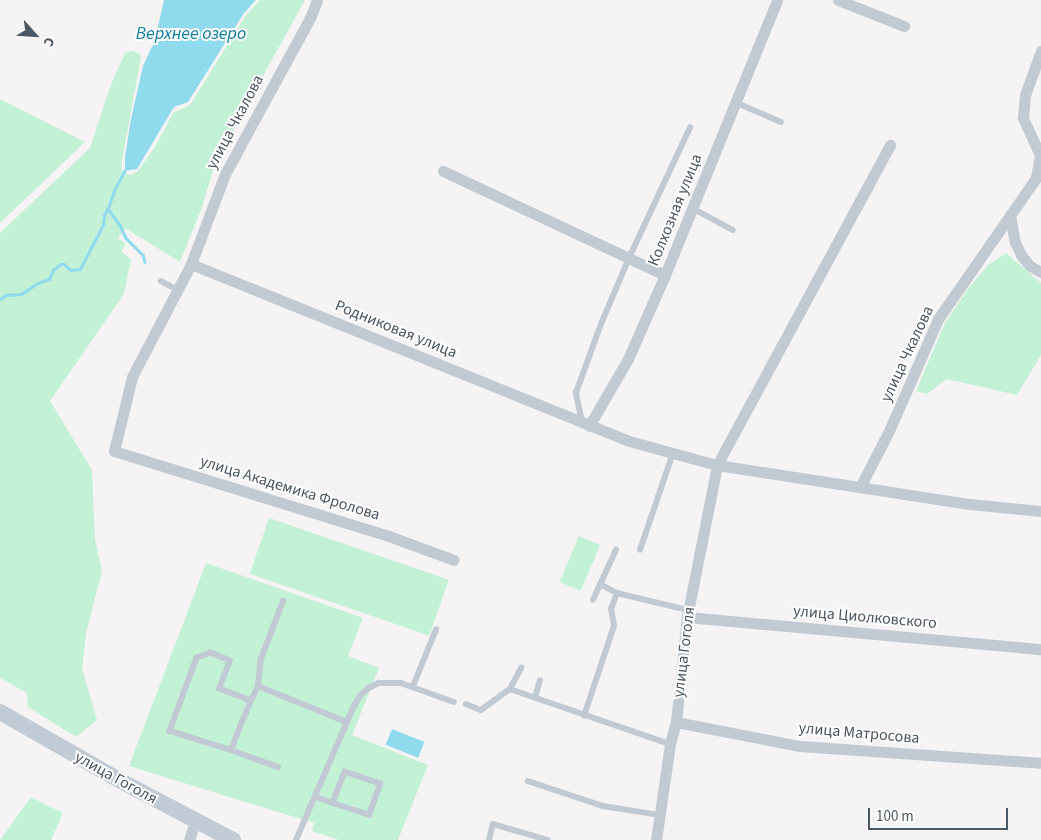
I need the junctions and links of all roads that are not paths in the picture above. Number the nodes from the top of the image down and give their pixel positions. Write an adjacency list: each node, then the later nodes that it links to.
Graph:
1 (317, 0): 15 (street, улица Чкалова)
2 (777, 0): 6 (street, Колхозная улица)
3 (838, 0): 4 (street)
4 (904, 26)
5 (1041, 51): 12 (street, улица Чкалова)
6 (735, 102): 7 (lane); 11 (street, Колхозная улица)
7 (781, 122)
8 (690, 128): 14 (lane)
9 (890, 145): 23 (street)
10 (443, 171): 14 (street)
11 (694, 209): 13 (lane); 17 (street, Колхозная улица)
12 (1010, 216): 16 (street); 24 (street, улица Чкалова)
13 (733, 230)
14 (629, 258): 17 (street); 20 (lane)
15 (191, 264): 19 (street, улица Чкалова); 20 (street, Родниковая улица)
16 (1041, 272)
17 (665, 275): 20 (street, Колхозная улица)
18 (161, 281): 19 (lane)
19 (178, 290): 21 (street, улица Чкалова)
20 (586, 424): 22 (street, Родниковая улица)
21 (114, 451): 28 (street, улица Академика Фролова)
22 (673, 453): 23 (street, Родниковая улица); 27 (lane)
23 (717, 465): 24 (street); 33 (street, улица Гоголя)
24 (860, 487): 25 (street)
25 (1041, 511)
26 (616, 550): 29 (lane)
27 (640, 550)
28 (454, 560)
29 (600, 584): 30 (lane); 31 (lane)
30 (617, 593): 33 (lane); 46 (lane)
31 (593, 600)
32 (284, 601): 38 (lane)
33 (688, 614): 35 (street, улица Циолковского); 48 (street, улица Гоголя)
34 (436, 630): 39 (lane)
35 (1041, 649)
36 (521, 668): 40 (lane)
37 (540, 681): 41 (lane)
38 (258, 686): 42 (lane); 47 (lane)
39 (413, 686): 43 (lane); 47 (lane)
40 (510, 689): 41 (lane); 44 (lane)
41 (535, 698): 46 (lane)
42 (252, 701): 50 (lane); 50 (lane)
43 (454, 702)
44 (466, 704)
45 (0, 712): 57 (main road, улица Гоголя)
46 (584, 716): 49 (lane)
47 (347, 722): 54 (lane)
48 (676, 722): 49 (street, улица Гоголя); 51 (street, улица Матросова)
49 (670, 744): 56 (street, улица Гоголя)
50 (231, 750): 52 (lane)
51 (1041, 763)
52 (278, 768)
53 (528, 781): 56 (lane)
54 (316, 797): 55 (lane); 60 (lane)
55 (333, 803): 55 (lane)
56 (660, 815): 63 (street, улица Гоголя)
57 (195, 821): 58 (street); 59 (main road, улица Гоголя)
58 (189, 840)
59 (233, 840)
60 (296, 840)
61 (489, 840): 62 (lane)
62 (548, 840)
63 (656, 840)

